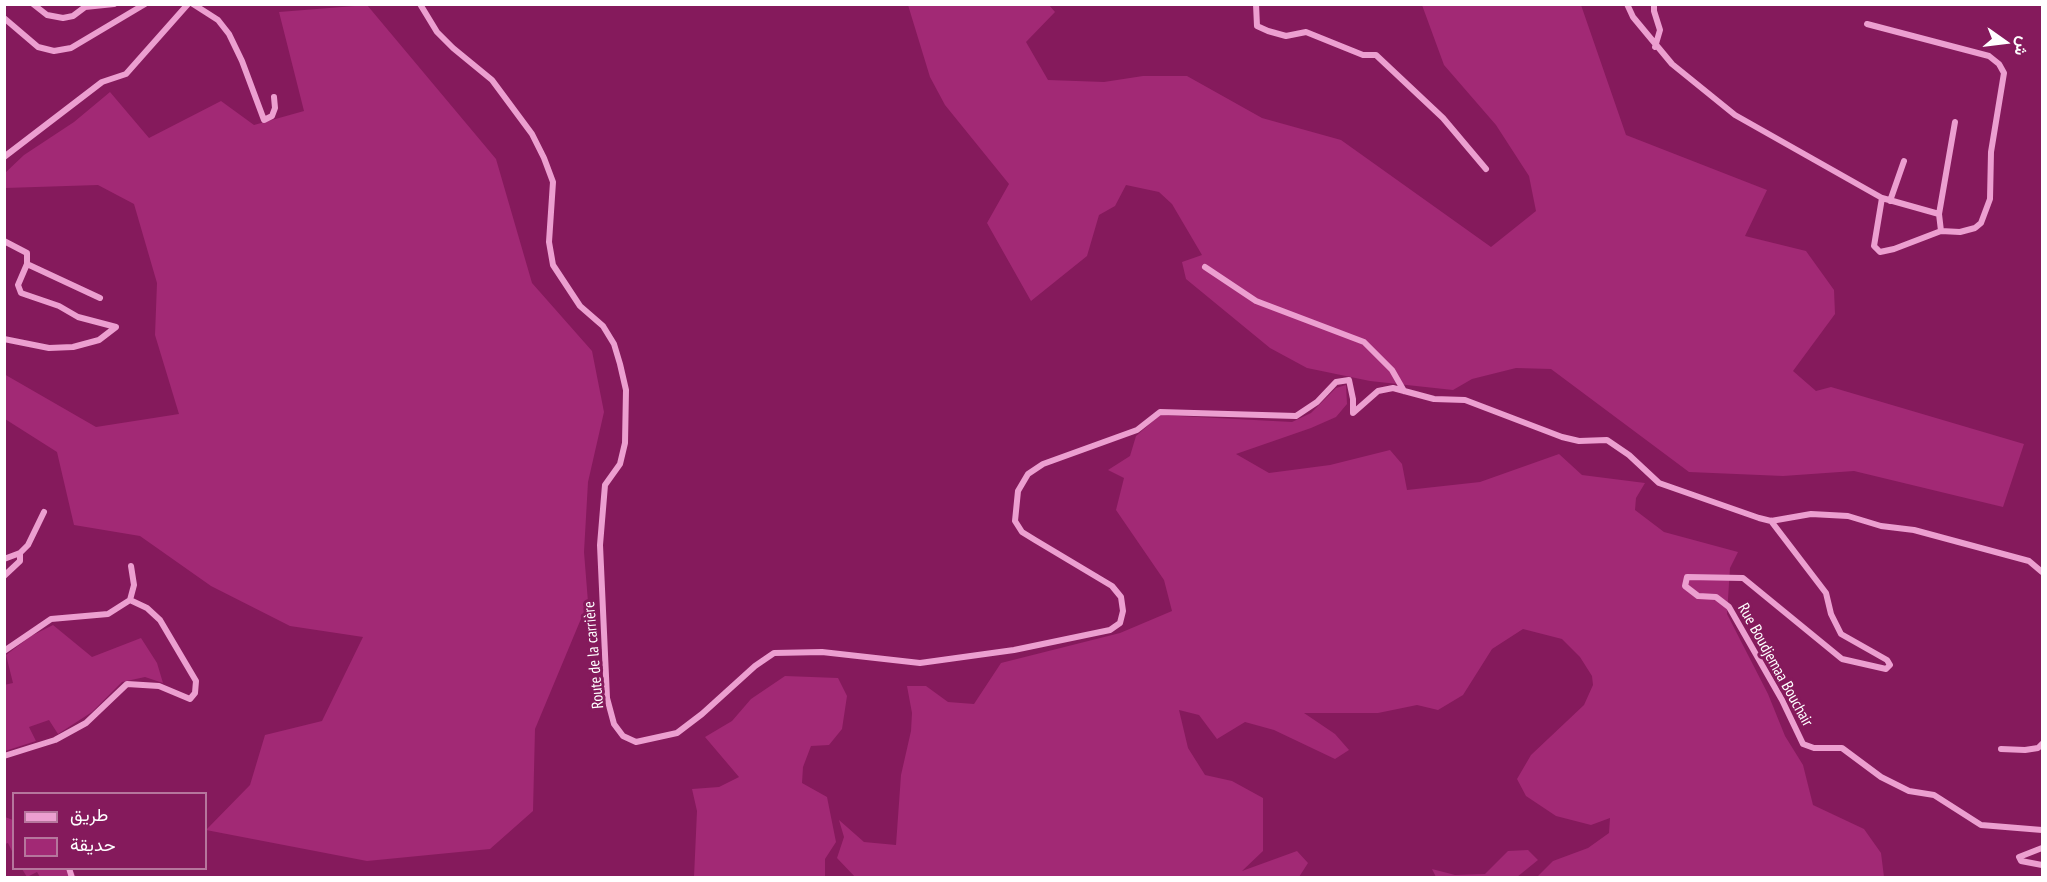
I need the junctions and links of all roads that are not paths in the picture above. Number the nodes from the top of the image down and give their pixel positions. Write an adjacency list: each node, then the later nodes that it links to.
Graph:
1 (33, 4): 2 (street)
2 (114, 4)
3 (145, 4): 10 (street)
4 (188, 4): 15 (street)
5 (193, 4): 13 (street)
6 (420, 4): 27 (street, Route de la carrière)
7 (1256, 4): 17 (street)
8 (1627, 4): 12 (street)
9 (1654, 4): 12 (street)
10 (4, 18)
11 (1867, 24): 21 (street)
12 (1655, 47): 18 (street)
13 (274, 97)
14 (1955, 122): 20 (street)
15 (4, 158)
16 (1904, 162): 19 (street)
17 (1486, 168)
18 (1882, 198): 19 (street); 21 (street)
19 (1890, 201): 20 (street)
20 (1939, 214): 21 (street)
21 (1941, 231)
22 (4, 241): 23 (street)
23 (27, 264): 25 (street); 26 (street)
24 (1205, 267): 27 (street)
25 (100, 298)
26 (4, 339)
27 (1404, 391): 29 (street)
28 (44, 512): 30 (street)
29 (1771, 521): 33 (street); 40 (street, Rue Boudjemaa Bouchair)
30 (20, 553): 31 (street); 34 (street)
31 (4, 559)
32 (131, 566): 35 (street)
33 (2043, 572)
34 (4, 576)
35 (130, 600): 36 (street); 39 (street)
36 (4, 651)
37 (2043, 744): 38 (street)
38 (2001, 749)
39 (4, 756)
40 (2043, 830)
41 (2043, 848): 42 (street)
42 (2043, 866)

